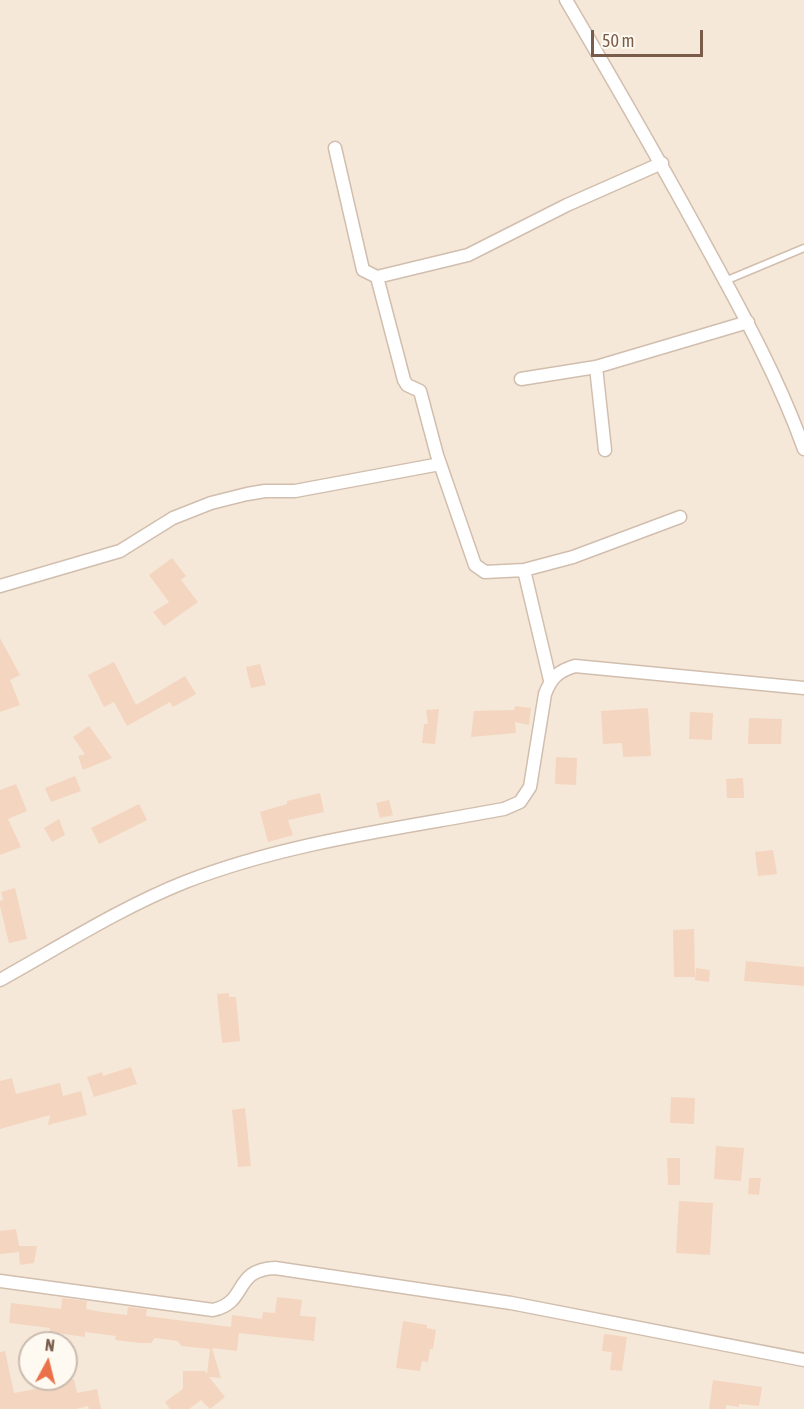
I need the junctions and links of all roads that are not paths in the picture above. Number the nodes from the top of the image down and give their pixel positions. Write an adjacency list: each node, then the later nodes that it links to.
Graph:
1 (566, 0): 3 (street)
2 (335, 148): 5 (street)
3 (662, 164): 5 (street); 6 (street)
4 (804, 248): 6 (lane)
5 (377, 278): 12 (street)
6 (725, 281): 7 (street)
7 (748, 322): 8 (street); 10 (street)
8 (596, 367): 9 (street); 11 (street)
9 (521, 379)
10 (804, 449)
11 (605, 450)
12 (440, 464): 14 (street); 15 (street)
13 (680, 517): 14 (street)
14 (524, 570): 16 (street)
15 (0, 586)
16 (550, 680): 17 (street); 18 (street)
17 (804, 688)
18 (0, 980)
19 (0, 1281): 20 (street)
20 (804, 1360)

